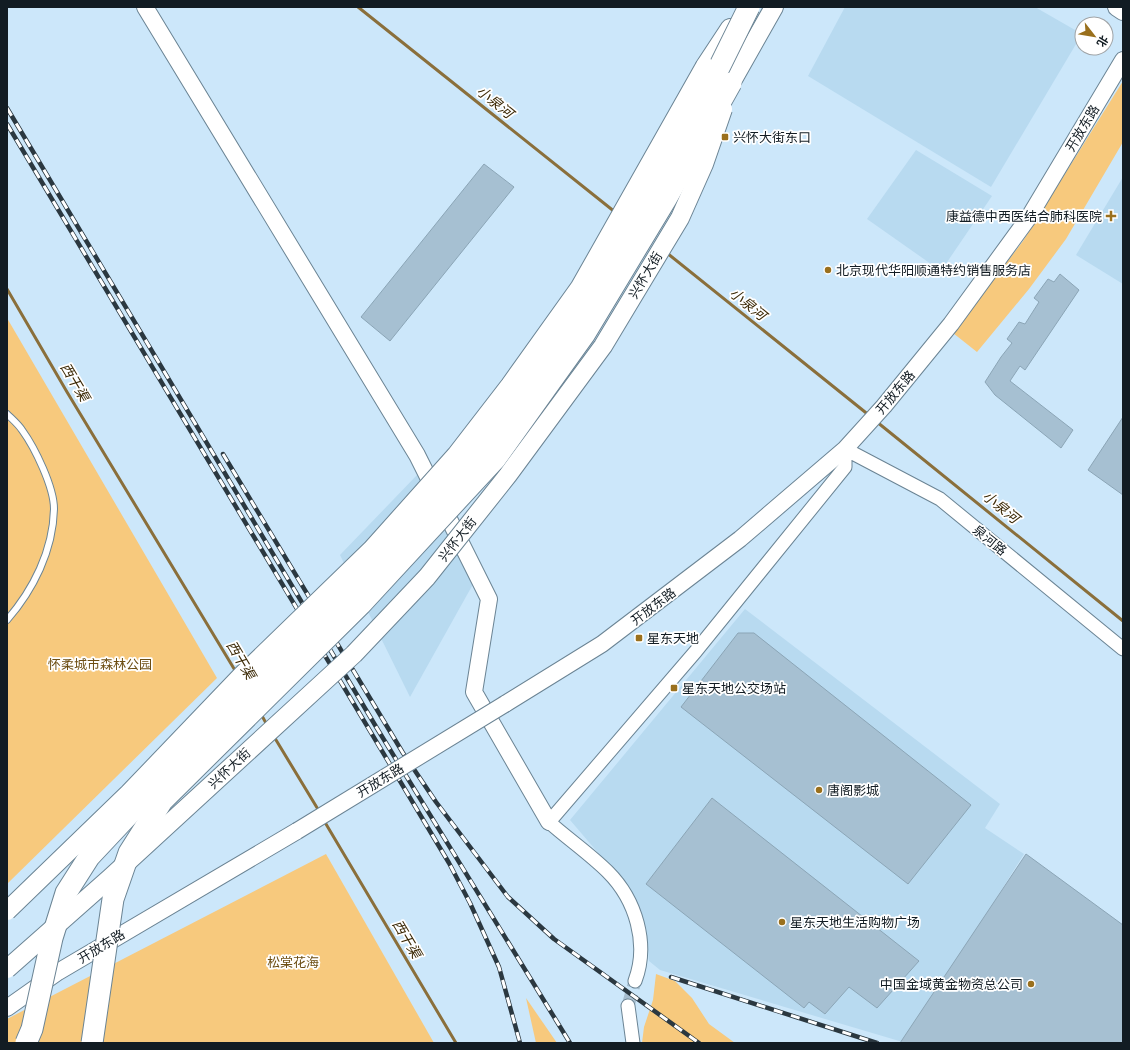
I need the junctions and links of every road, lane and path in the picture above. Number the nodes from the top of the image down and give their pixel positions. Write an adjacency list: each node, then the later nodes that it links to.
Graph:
1 (145, 7): 13 (street)
2 (744, 7): 14 (main road, bridge)
3 (749, 7): 21 (highway, bridge)
4 (774, 7): 8 (main road, 兴怀大街)
5 (1117, 7): 6 (main road)
6 (1123, 11)
7 (1123, 60): 10 (street, 开放东路)
8 (731, 83): 15 (main road, 兴怀大街, bridge); 22 (highway, bridge)
9 (7, 414): 11 (lane)
10 (850, 444): 12 (street, 泉河路); 13 (street); 17 (street, 开放东路, bridge)
11 (7, 620)
12 (1123, 649)
13 (549, 822): 16 (street)
14 (7, 911)
15 (7, 969)
16 (635, 981)
17 (34, 989): 18 (street); 20 (street, 开放东路)
18 (7, 994)
19 (628, 1006): 23 (street)
20 (7, 1008)
21 (26, 1043)
22 (92, 1043)
23 (633, 1043)

